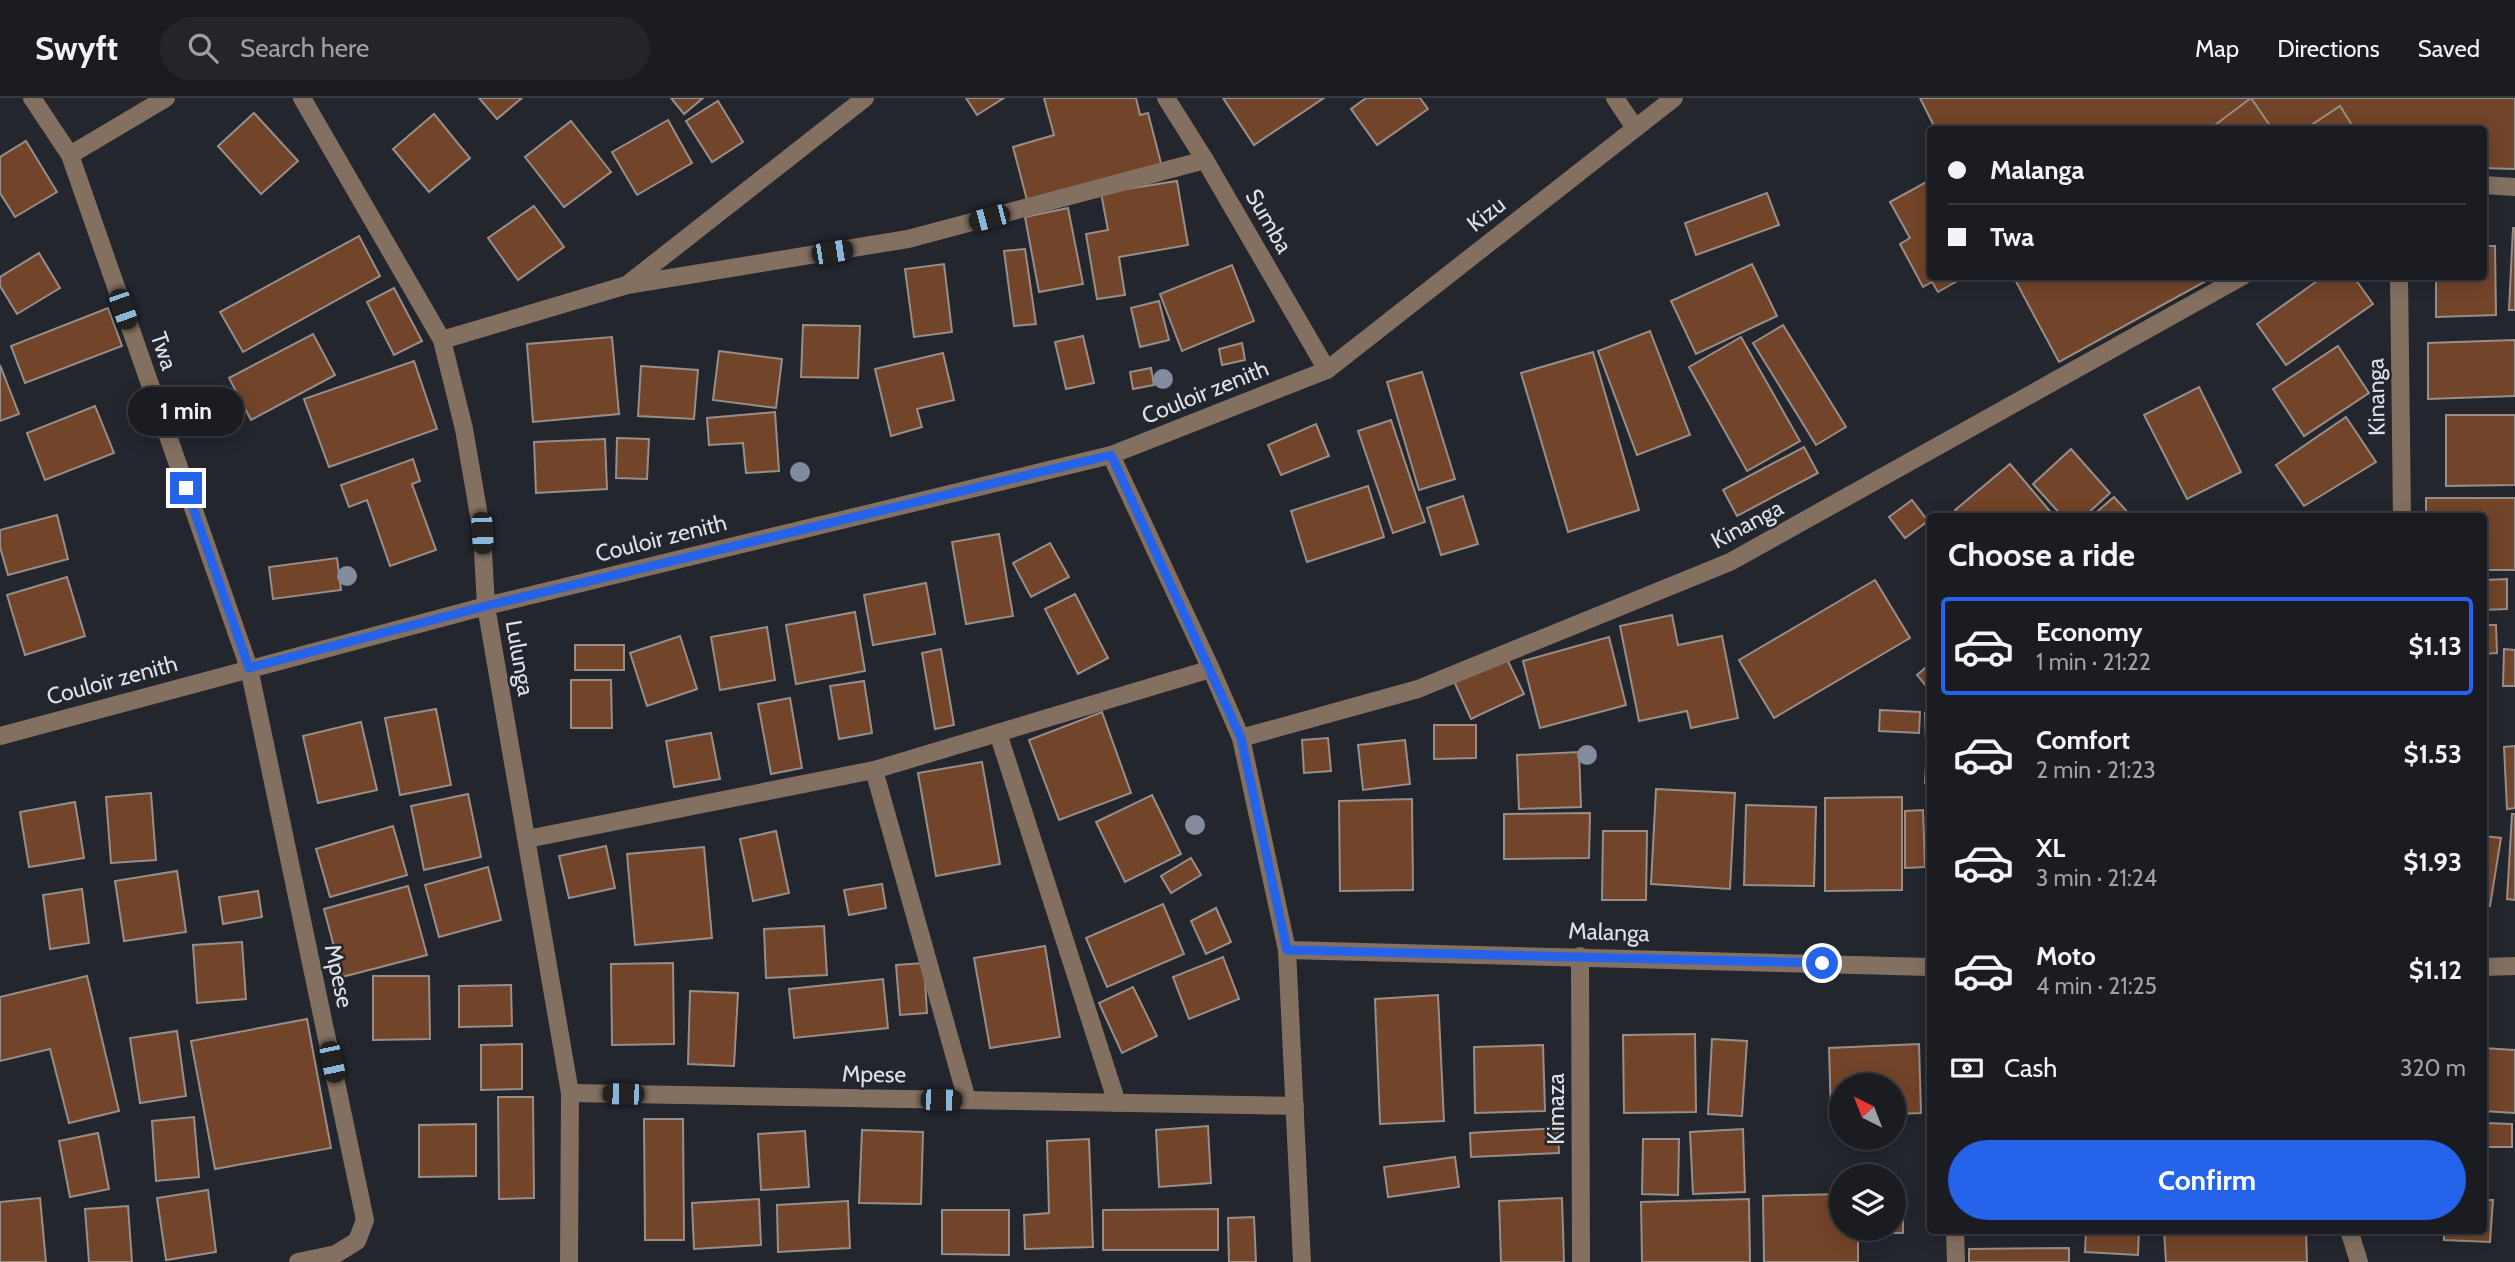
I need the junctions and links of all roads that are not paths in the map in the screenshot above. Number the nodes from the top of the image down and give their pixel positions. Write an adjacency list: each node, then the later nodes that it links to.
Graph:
1 (32, 98): 9 (street, Twa)
2 (166, 98): 9 (street)
3 (302, 98): 16 (street, Lulunga)
4 (865, 98): 15 (street)
5 (1166, 98): 10 (street, Sumba)
6 (1615, 98): 8 (street)
7 (1674, 98): 8 (street, Kizu)
8 (1635, 128): 17 (street, Kizu)
9 (70, 155): 21 (street, Twa)
10 (1205, 160): 15 (street); 17 (street, Sumba)
11 (2487, 185): 12 (street)
12 (2515, 187)
13 (2236, 280): 25 (street, Kinanga)
14 (2399, 280): 19 (street, Kinanga)
15 (627, 285): 16 (street)
16 (442, 340): 20 (street, Lulunga)
17 (1327, 369): 18 (street, Couloir zenith)
18 (1111, 455): 20 (street, Couloir zenith); 22 (street)
19 (2402, 513)
20 (486, 606): 21 (street, Couloir zenith); 27 (street, Lulunga)
21 (249, 668): 24 (street, Couloir zenith); 39 (street, Mpese)
22 (1211, 669): 23 (street); 25 (street)
23 (998, 733): 26 (street); 35 (street)
24 (0, 736)
25 (1241, 738): 28 (street)
26 (874, 770): 27 (street); 34 (street)
27 (527, 839): 33 (street, Lulunga)
28 (1287, 950): 29 (street, Malanga); 36 (street)
29 (1580, 956): 31 (street, Malanga); 42 (street, Kimaza)
30 (2515, 966): 32 (street)
31 (1927, 967)
32 (2487, 967)
33 (570, 1093): 34 (street, Mpese); 40 (street, Lulunga)
34 (967, 1100): 35 (street, Mpese)
35 (1117, 1103): 36 (street, Mpese)
36 (1294, 1106): 41 (street)
37 (1955, 1234): 43 (street)
38 (2350, 1234): 44 (street)
39 (304, 1261)
40 (569, 1262)
41 (1302, 1262)
42 (1581, 1262)
43 (1956, 1262)
44 (2359, 1262)

